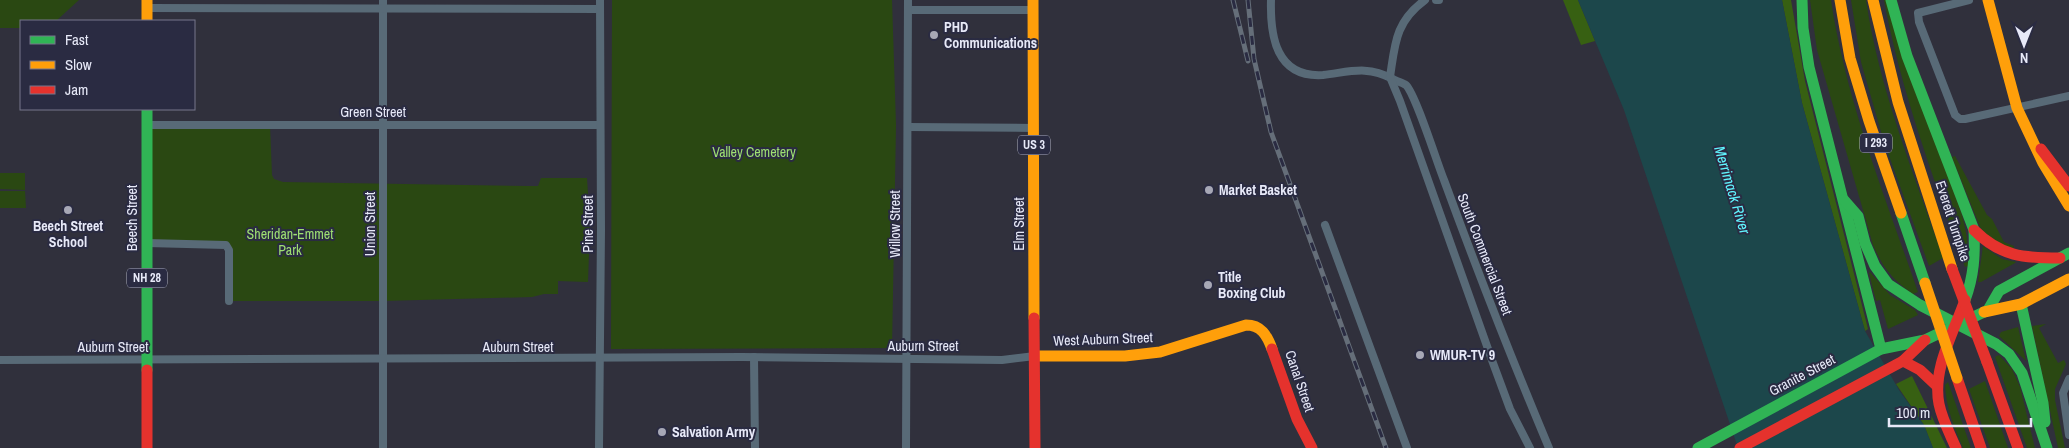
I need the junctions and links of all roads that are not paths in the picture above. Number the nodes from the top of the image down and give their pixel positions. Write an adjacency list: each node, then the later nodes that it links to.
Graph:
1 (908, 0): 14 (street, Willow Street)
2 (1271, 0): 16 (street, South Commercial Street)
3 (1424, 0): 16 (street)
4 (1802, 0): 27 (main road)
5 (1840, 0): 41 (main road, I 293, bridge)
6 (1873, 0): 67 (main road, Everett Turnpike / I 293, bridge)
7 (1891, 0): 30 (main road)
8 (1969, 0): 18 (street)
9 (1988, 0): 18 (main road)
10 (146, 4): 11 (street); 15 (main road)
11 (383, 4): 12 (street); 20 (street, Union Street)
12 (600, 4): 22 (street, Pine Street)
13 (1033, 5): 14 (street); 24 (main road, Elm Street / US 3)
14 (909, 10): 23 (street, Willow Street)
15 (146, 20)
16 (1390, 77): 61 (street, South Commercial Street); 62 (street, South Commercial Street)
17 (2069, 96): 18 (street)
18 (2017, 108): 25 (main road)
19 (147, 110): 21 (main road, Beech Street / NH 28)
20 (383, 124): 21 (street, Green Street); 22 (street, Green Street); 44 (street, Union Street)
21 (147, 125): 31 (main road, Beech Street / NH 28)
22 (600, 125): 45 (street, Pine Street)
23 (908, 127): 24 (street); 46 (street, Willow Street)
24 (1034, 128): 42 (main road, Elm Street / US 3)
25 (2026, 128): 26 (main road); 28 (main road)
26 (2069, 186)
27 (1842, 198): 37 (main road); 40 (main road)
28 (2069, 206)
29 (1325, 225): 60 (street)
30 (1974, 230): 32 (main road); 37 (main road)
31 (147, 243): 34 (street); 48 (main road, Beech Street / NH 28)
32 (2065, 256): 36 (main road)
33 (2069, 278): 35 (main road, Granite Street)
34 (230, 302)
35 (2021, 304): 36 (main road, Granite Street); 68 (main road)
36 (1988, 310): 37 (main road, Granite Street)
37 (1956, 324): 39 (main road, Granite Street); 41 (main road); 68 (main road)
38 (1257, 326): 42 (main road, West Auburn Street); 59 (main road, Canal Street)
39 (1925, 340): 40 (main road, Granite Street); 49 (main road, Granite Street)
40 (1881, 349): 63 (main road, Granite Street)
41 (1947, 349): 51 (main road); 66 (main road, I 293, bridge)
42 (1035, 356): 46 (street, Auburn Street); 58 (main road, Elm Street / US 3)
43 (754, 358): 45 (street, Auburn Street); 46 (street, Auburn Street); 56 (street)
44 (384, 359): 45 (street, Auburn Street); 48 (street, Auburn Street); 54 (street, Union Street)
45 (599, 359): 55 (street, Pine Street)
46 (907, 359): 57 (street, Willow Street)
47 (0, 360): 48 (street, Auburn Street)
48 (147, 360): 53 (main road, Beech Street / NH 28)
49 (1903, 361): 51 (main road); 64 (main road, Granite Street)
50 (2068, 382): 52 (street)
51 (1937, 386): 65 (main road)
52 (2069, 435)
53 (147, 448)
54 (383, 448)
55 (599, 448)
56 (754, 448)
57 (906, 448)
58 (1035, 448)
59 (1312, 448)
60 (1407, 448)
61 (1530, 448)
62 (1549, 448)
63 (1698, 448)
64 (1740, 448)
65 (1956, 448)
66 (1981, 448)
67 (2018, 448)
68 (2047, 448)

